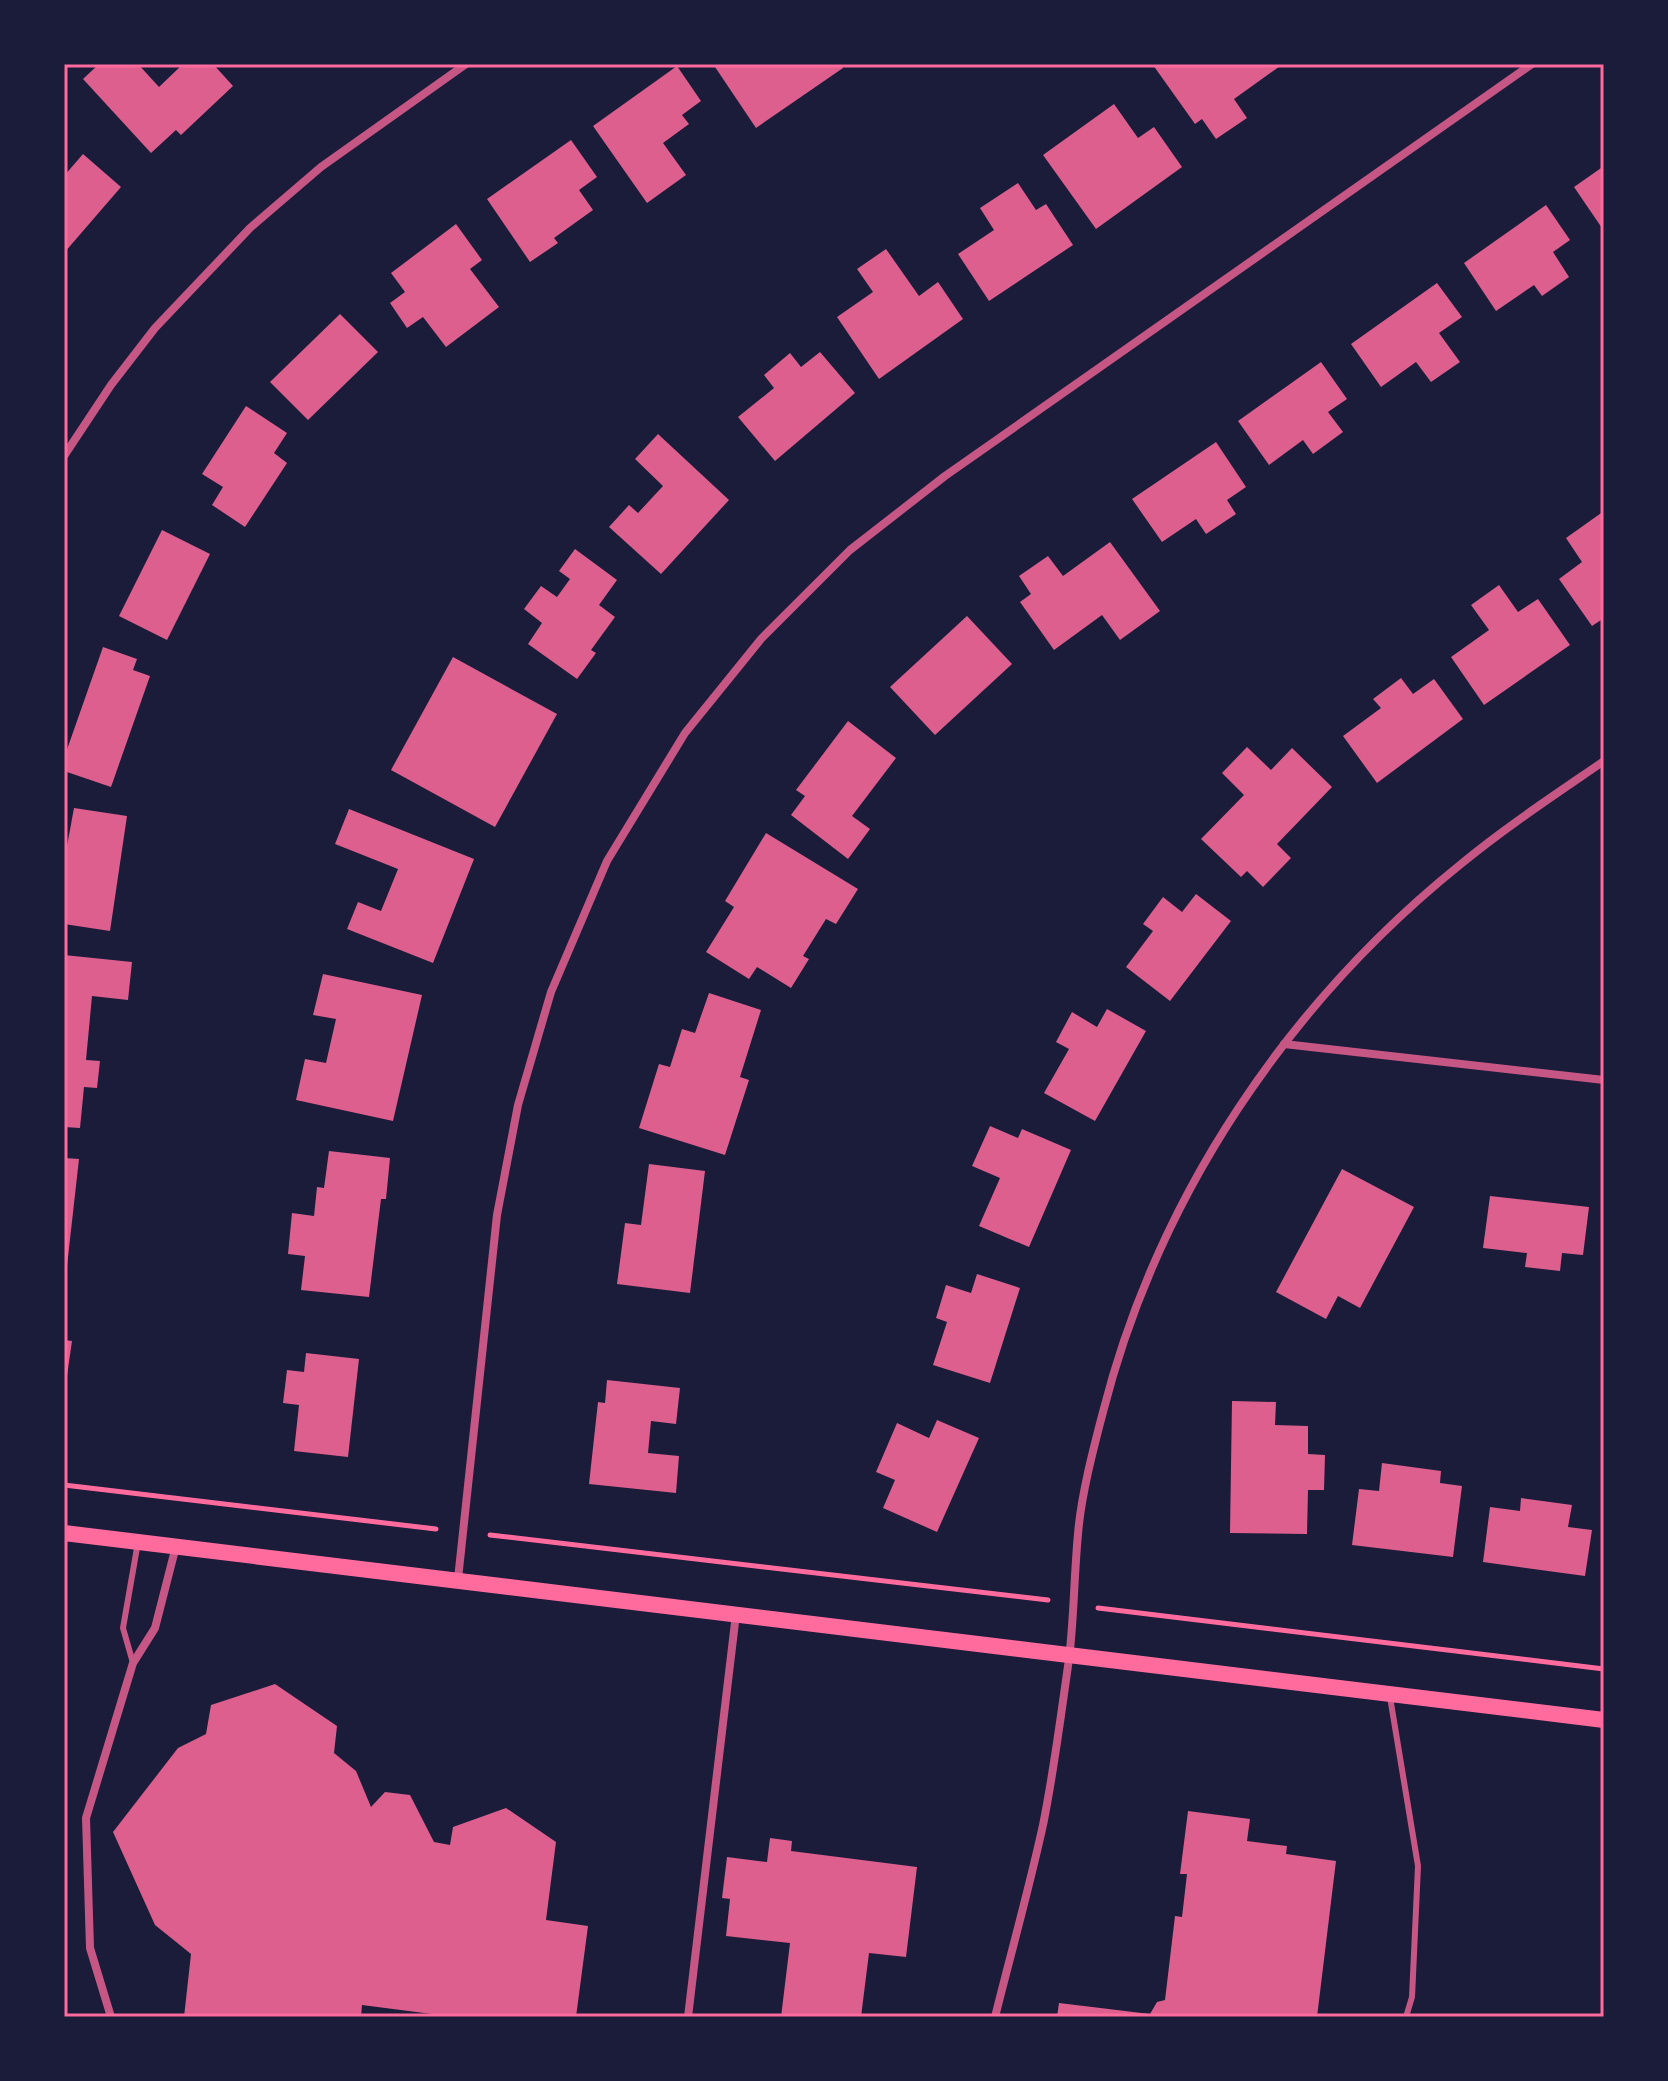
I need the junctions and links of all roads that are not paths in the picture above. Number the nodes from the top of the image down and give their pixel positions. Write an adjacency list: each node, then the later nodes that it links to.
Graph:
1 (466, 64): 3 (street)
2 (1532, 64): 10 (street)
3 (64, 456)
4 (1604, 761): 5 (street)
5 (1284, 1044): 6 (street); 12 (street)
6 (1604, 1080)
7 (64, 1533): 8 (main road)
8 (138, 1542): 9 (main road); 13 (lane)
9 (176, 1546): 10 (main road); 13 (street)
10 (458, 1579): 11 (main road)
11 (736, 1613): 12 (main road); 17 (street)
12 (1069, 1654): 14 (main road); 18 (street)
13 (133, 1663): 16 (street)
14 (1389, 1693): 15 (main road); 19 (lane)
15 (1604, 1720)
16 (111, 2017)
17 (688, 2017)
18 (995, 2017)
19 (1406, 2017)

